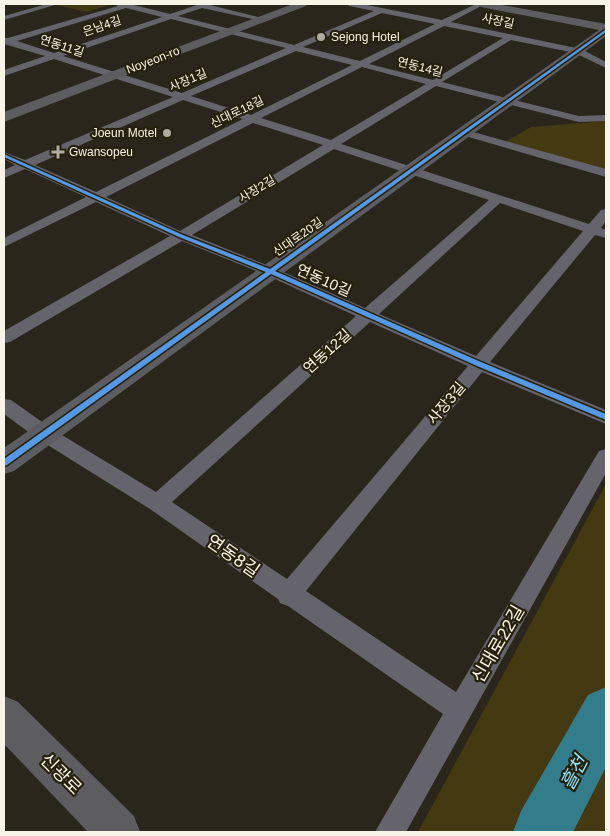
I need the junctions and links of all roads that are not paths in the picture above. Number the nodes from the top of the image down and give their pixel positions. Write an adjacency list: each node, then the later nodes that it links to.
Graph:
1 (54, 4): 10 (street)
2 (126, 4): 9 (street, 연동14길); 17 (street)
3 (302, 4): 11 (street, Noyeon-ro)
4 (352, 4): 8 (street, 사장길)
5 (481, 4): 12 (street, 신대로18길); 14 (street)
6 (501, 4): 13 (street)
7 (205, 5): 9 (street, 은남4길); 11 (street)
8 (382, 10): 12 (street, 사장길); 18 (street, 사장1길)
9 (170, 16): 15 (street, 연동14길); 20 (street, 은남4길)
10 (4, 18)
11 (262, 19): 15 (street, Noyeon-ro)
12 (444, 22): 16 (street, 사장길); 21 (street, 신대로18길)
13 (606, 23)
14 (606, 29): 19 (street, 신대로20길)
15 (229, 31): 18 (street, 연동14길); 24 (street, Noyeon-ro)
16 (510, 36): 19 (street, 사장길); 25 (street, 사장2길)
17 (5, 42): 20 (street, 연동11길)
18 (294, 48): 21 (street, 연동14길); 26 (street, 사장1길)
19 (578, 51): 22 (street, 사장길); 27 (street, 신대로20길)
20 (53, 56): 23 (street, 은남4길); 24 (street, 연동11길)
21 (362, 65): 25 (street, 연동14길); 30 (street, 신대로18길)
22 (606, 65)
23 (4, 73)
24 (113, 75): 26 (street); 28 (street, Noyeon-ro)
25 (434, 83): 27 (street, 연동14길); 32 (street, 사장2길)
26 (181, 97): 30 (street); 34 (street, 사장1길)
27 (508, 101): 29 (street, 연동14길); 31 (street, 신대로20길)
28 (4, 117)
29 (606, 118)
30 (253, 120): 32 (street); 38 (street, 신대로18길)
31 (466, 133): 35 (street, 신대로20길); 36 (street)
32 (331, 144): 35 (street); 42 (street, 사장2길)
33 (4, 155): 34 (street, 연동10길)
34 (26, 164): 37 (street, 사장1길); 38 (street, 연동10길)
35 (410, 171): 39 (street); 44 (street, 신대로20길)
36 (606, 173)
37 (4, 174)
38 (96, 197): 42 (street, 연동10길); 43 (street, 신대로18길)
39 (497, 199): 41 (street); 45 (street, 연동12길)
40 (606, 213): 41 (street, 사장3길)
41 (599, 232): 47 (street, 사장3길)
42 (181, 236): 44 (street, 연동10길); 46 (street, 사장2길)
43 (4, 244)
44 (269, 271): 45 (street, 연동10길); 50 (street, 신대로20길)
45 (367, 315): 47 (street, 연동10길); 53 (street, 연동12길)
46 (4, 338)
47 (479, 364): 49 (street, 연동10길); 54 (street, 사장3길)
48 (4, 405): 50 (street, 연동8길)
49 (606, 417)
50 (45, 434): 52 (street, 신대로20길); 53 (street, 연동8길)
51 (606, 456): 55 (street, 신대로22길)
52 (4, 463)
53 (157, 503): 54 (street, 연동8길)
54 (288, 595): 55 (street, 연동8길)
55 (460, 710): 58 (street, 신대로22길)
56 (4, 716): 57 (street, 신광로)
57 (118, 832)
58 (390, 832)

